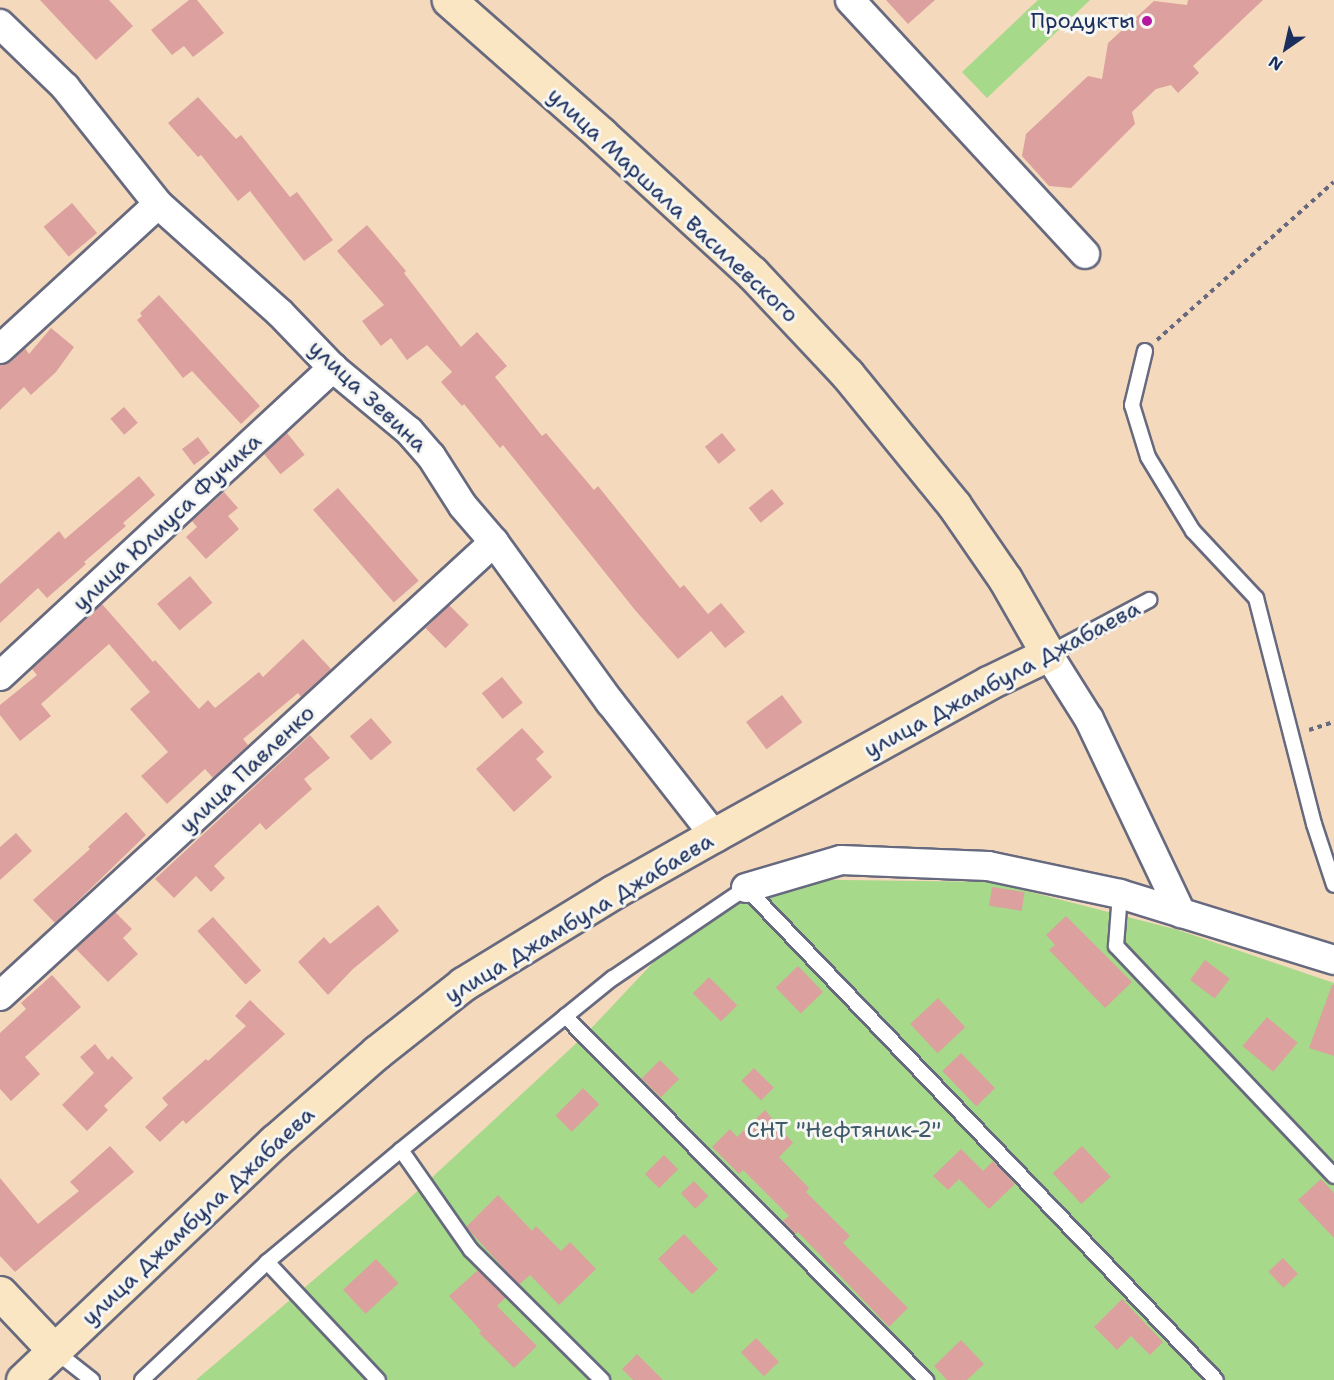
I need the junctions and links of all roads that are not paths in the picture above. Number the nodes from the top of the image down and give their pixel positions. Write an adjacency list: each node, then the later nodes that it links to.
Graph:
1 (449, 0): 11 (main road, улица Маршала Василевского)
2 (850, 0): 5 (street)
3 (0, 24): 4 (street, улица Зевина)
4 (158, 204): 6 (street); 8 (street, улица Зевина)
5 (1085, 254)
6 (0, 349)
7 (1145, 351): 14 (lane)
8 (333, 368): 9 (street, улица Зевина); 12 (street, улица Юлиуса Фучика)
9 (494, 542): 13 (street, улица Зевина); 19 (street, улица Павленко)
10 (1149, 600): 11 (lane, улица Джамбула Джабаева)
11 (1048, 654): 13 (main road, улица Джамбула Джабаева); 17 (street, улица Маршала Василевского)
12 (0, 676)
13 (714, 835): 25 (main road, улица Джамбула Джабаева)
14 (1334, 885)
15 (746, 888): 16 (street); 20 (lane); 32 (lane)
16 (1120, 894): 17 (street); 22 (lane)
17 (1181, 913): 18 (street)
18 (1334, 960)
19 (0, 996)
20 (565, 1016): 21 (lane); 31 (lane)
21 (401, 1150): 23 (lane); 30 (lane)
22 (1334, 1176)
23 (267, 1262): 28 (lane); 29 (lane)
24 (0, 1293): 25 (main road)
25 (55, 1351): 26 (main road, улица Джамбула Джабаева); 27 (lane)
26 (23, 1380)
27 (92, 1380)
28 (142, 1380)
29 (378, 1380)
30 (602, 1380)
31 (926, 1380)
32 (1216, 1380)

